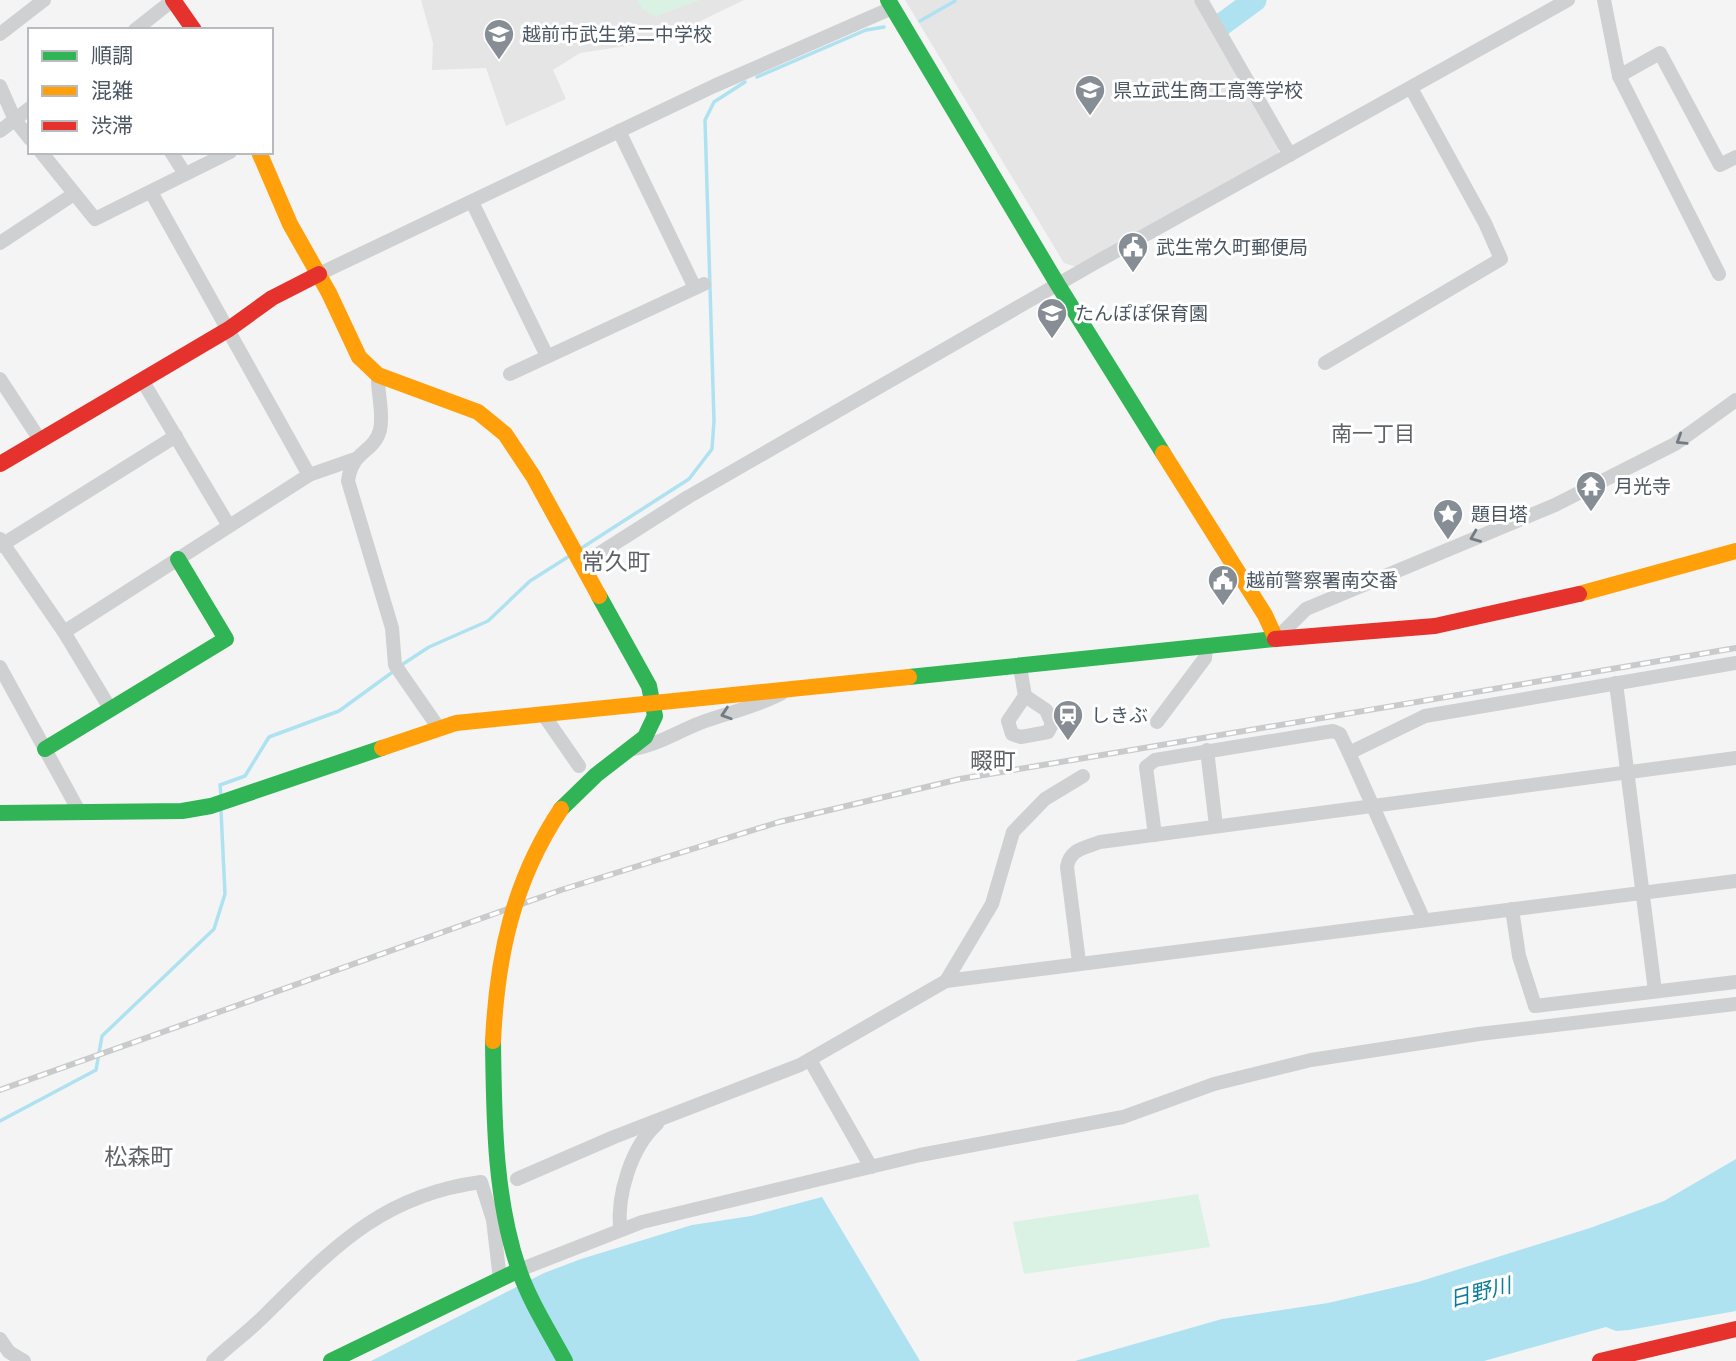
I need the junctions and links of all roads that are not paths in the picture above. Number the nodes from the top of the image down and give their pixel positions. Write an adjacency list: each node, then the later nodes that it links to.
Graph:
1 (44, 0): 9 (street)
2 (173, 0): 7 (street); 8 (street)
3 (1201, 0): 22 (street)
4 (1568, 0): 12 (street)
5 (1604, 0): 10 (street)
6 (890, 4): 16 (street); 31 (street)
7 (136, 28)
8 (193, 28)
9 (0, 34)
10 (1619, 76): 23 (street); 30 (street)
11 (0, 86): 14 (street)
12 (1411, 88): 22 (street); 34 (street)
13 (28, 110): 14 (street)
14 (15, 120): 15 (street); 17 (street)
15 (0, 131)
16 (619, 131): 27 (street); 33 (street)
17 (28, 136)
18 (43, 154): 26 (street)
19 (172, 154): 24 (street)
20 (226, 154): 24 (street)
21 (260, 154): 29 (street)
22 (1290, 155): 31 (street)
23 (1736, 157)
24 (185, 174): 25 (street)
25 (151, 191): 26 (street); 32 (street)
26 (74, 194): 28 (street)
27 (472, 202): 29 (street); 33 (street)
28 (0, 243)
29 (319, 274): 32 (street); 36 (street)
30 (1719, 274)
31 (1058, 285): 49 (street); 51 (street)
32 (229, 328): 38 (street); 44 (street)
33 (548, 356): 35 (street)
34 (1325, 363)
35 (510, 374)
36 (378, 375): 42 (street); 49 (street)
37 (0, 379): 41 (street)
38 (142, 380): 40 (street); 41 (street)
39 (1736, 400): 51 (street, one-way to 51)
40 (176, 436): 45 (street); 46 (street)
41 (40, 440): 43 (street)
42 (355, 459): 44 (street); 63 (street)
43 (0, 464)
44 (309, 475): 45 (street)
45 (229, 526): 48 (street)
46 (1, 542): 50 (street)
47 (1736, 551): 51 (street)
48 (178, 559): 50 (street); 60 (street)
49 (580, 562): 59 (street)
50 (64, 632): 60 (street)
51 (1276, 639): 52 (street)
52 (1206, 647): 55 (street); 62 (street)
53 (1736, 663): 56 (street)
54 (0, 667): 64 (street)
55 (1020, 667): 57 (street); 58 (street)
56 (1616, 683): 67 (street); 70 (street)
57 (789, 689): 59 (street); 65 (street, one-way to 65)
58 (1025, 696)
59 (655, 703): 61 (street); 65 (street)
60 (111, 710): 64 (street)
61 (543, 713): 63 (street); 69 (street)
62 (1157, 722)
63 (438, 727): 74 (street)
64 (45, 749): 74 (street)
65 (633, 749): 91 (street, bridge)
66 (1207, 750): 67 (street); 75 (street); 76 (street)
67 (1349, 753): 72 (street)
68 (1736, 758): 70 (street)
69 (579, 766)
70 (1627, 772): 72 (street); 78 (street)
71 (1083, 776): 82 (street)
72 (1372, 806): 75 (street); 80 (street)
73 (0, 813): 74 (street)
74 (80, 813)
75 (1216, 826): 76 (street)
76 (1155, 835): 81 (street)
77 (1736, 881): 78 (street)
78 (1642, 892): 79 (street); 84 (street)
79 (1512, 909): 80 (street); 84 (street)
80 (1423, 918): 81 (street)
81 (1079, 962): 82 (street)
82 (946, 981): 86 (street)
83 (1736, 982): 84 (street)
84 (1655, 991)
85 (1736, 1004): 88 (street)
86 (810, 1060): 87 (street); 88 (street)
87 (663, 1118): 89 (street); 90 (street)
88 (871, 1167): 90 (street)
89 (517, 1179)
90 (620, 1229): 91 (street)
91 (521, 1274): 92 (street); 99 (street)
92 (500, 1279): 97 (street); 98 (street)
93 (1736, 1329): 100 (street)
94 (0, 1339): 95 (street)
95 (4, 1354): 96 (street)
96 (24, 1361)
97 (213, 1361)
98 (331, 1361)
99 (565, 1361)
100 (1600, 1361)

